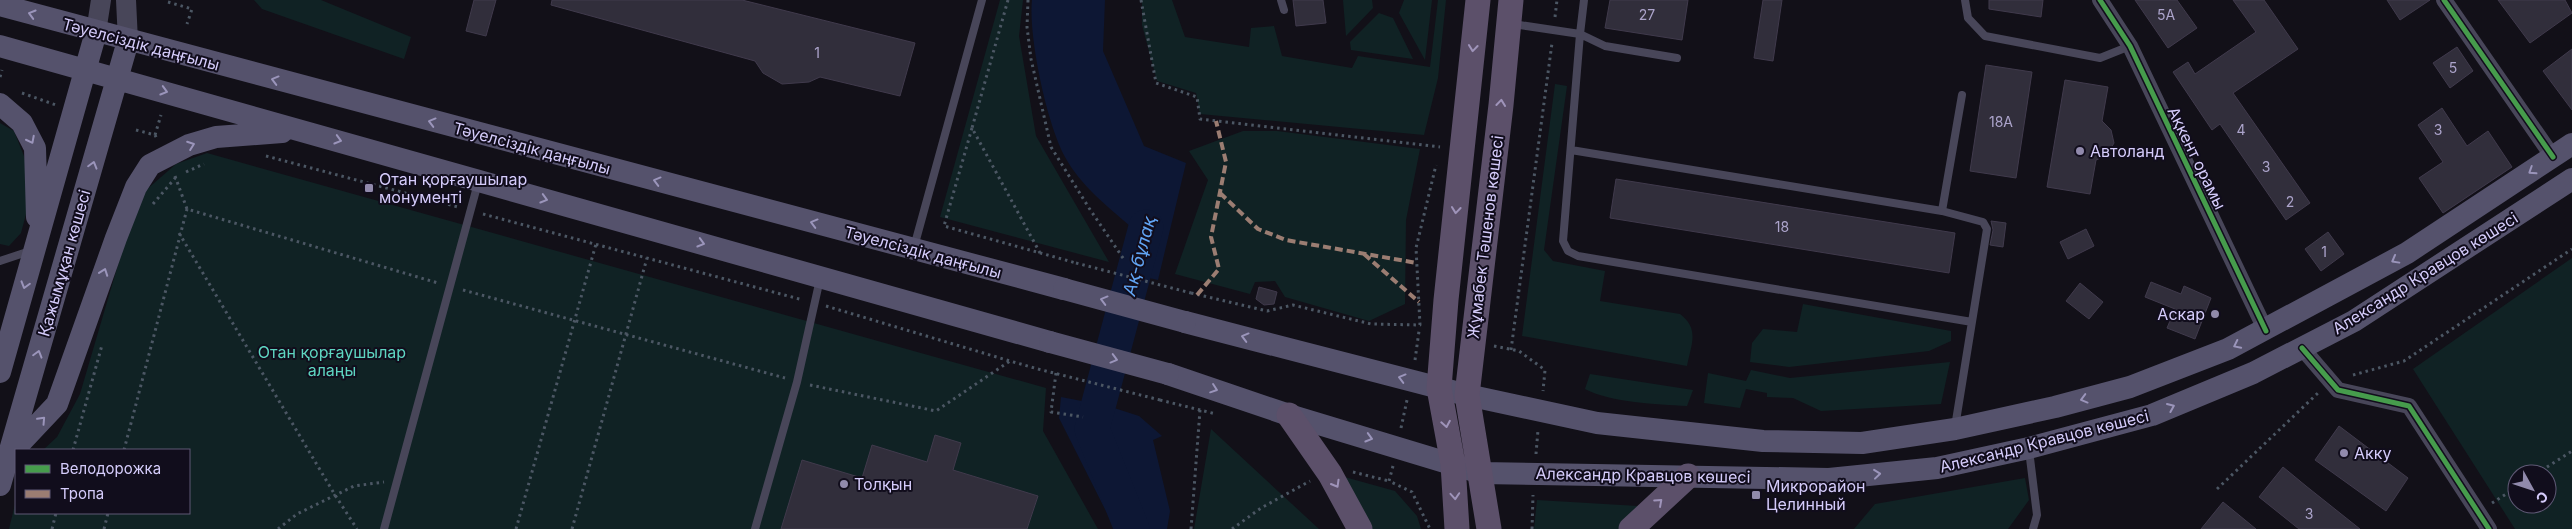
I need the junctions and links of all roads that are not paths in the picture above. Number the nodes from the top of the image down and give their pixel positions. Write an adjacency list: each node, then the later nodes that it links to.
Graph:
1 (101, 0): 13 (street)
2 (126, 0): 15 (street)
3 (982, 0): 31 (lane)
4 (1281, 0): 11 (lane)
5 (1478, 0): 39 (main road, Жұмабек Тәшенов көшесі, one-way to 39)
6 (1584, 0): 14 (lane)
7 (1965, 0): 17 (lane)
8 (2100, 0): 17 (street, Ақкент орамы)
9 (2444, 0): 26 (street)
10 (0, 5): 13 (main road, Тәуелсіздік даңғылы, one-way to 10)
11 (1284, 10)
12 (1510, 12): 14 (lane); 40 (main road, Жұмабек Тәшенов көшесі, one-way to 12)
13 (96, 32): 15 (main road, Тәуелсіздік даңғылы); 19 (main road, Қажымұқан көшесі)
14 (1580, 34): 18 (lane); 25 (lane)
15 (128, 41): 20 (main road, Қажымұқан көшесі); 31 (main road, Тәуелсіздік даңғылы, one-way to 15)
16 (0, 46): 19 (main road)
17 (2130, 46): 36 (street, Ақкент орамы)
18 (1677, 58)
19 (86, 70): 20 (main road); 30 (main road, Қажымұқан көшесі)
20 (117, 78): 23 (main road, one-way to 23); 44 (main road, Қажымұқан көшесі, one-way to 20)
21 (1962, 95): 29 (lane)
22 (0, 104): 30 (main road, one-way to 30)
23 (305, 131): 28 (main road, one-way to 28); 44 (main road, one-way to 23)
24 (2572, 144): 26 (main road, Александр Кравцов көшесі)
25 (1570, 150): 29 (lane); 35 (lane)
26 (2553, 157): 36 (main road, Александр Кравцов көшесі, one-way to 36)
27 (2572, 178): 37 (main road, Александр Кравцов көшесі)
28 (479, 180): 33 (main road, one-way to 33); 49 (lane)
29 (1942, 211): 35 (lane)
30 (36, 244): 32 (lane); 38 (main road, Қажымұқан көшесі, one-way to 38)
31 (913, 249): 34 (main road, Тәуелсіздік даңғылы, one-way to 31, bridge)
32 (0, 261)
33 (821, 277): 41 (main road, Александр Кравцов көшесі, one-way to 41, bridge); 50 (lane)
34 (1185, 322): 39 (main road, Александр Кравцов көшесі, one-way to 34)
35 (1972, 322): 42 (lane)
36 (2266, 330): 42 (main road, Александр Кравцов көшесі, one-way to 42)
37 (2302, 348): 43 (main road, Александр Кравцов көшесі, one-way to 37); 56 (street)
38 (0, 372)
39 (1439, 388): 40 (main road, Александр Кравцов көшесі); 45 (main road, Жұмабек Тәшенов көшесі, one-way to 45)
40 (1466, 395): 42 (main road, Александр Кравцов көшесі); 46 (main road, Жұмабек Тәшенов көшесі)
41 (1289, 415): 45 (main road, Александр Кравцов көшесі, one-way to 45); 51 (main road, one-way to 51)
42 (1955, 428)
43 (2029, 448): 47 (main road, Александр Кравцов көшесі, one-way to 43); 55 (lane)
44 (8, 456): 48 (main road, Қажымұқан көшесі)
45 (1453, 464): 46 (main road, Александр Кравцов көшесі); 52 (main road, Жұмабек Тәшенов көшесі, one-way to 52)
46 (1481, 473): 47 (main road, Александр Кравцов көшесі); 53 (main road, Жұмабек Тәшенов көшесі)
47 (1688, 476): 54 (main road, one-way to 47)
48 (0, 485)
49 (384, 529)
50 (755, 529)
51 (1360, 529)
52 (1457, 529)
53 (1489, 529)
54 (1631, 529)
55 (2032, 529)
56 (2489, 529)

